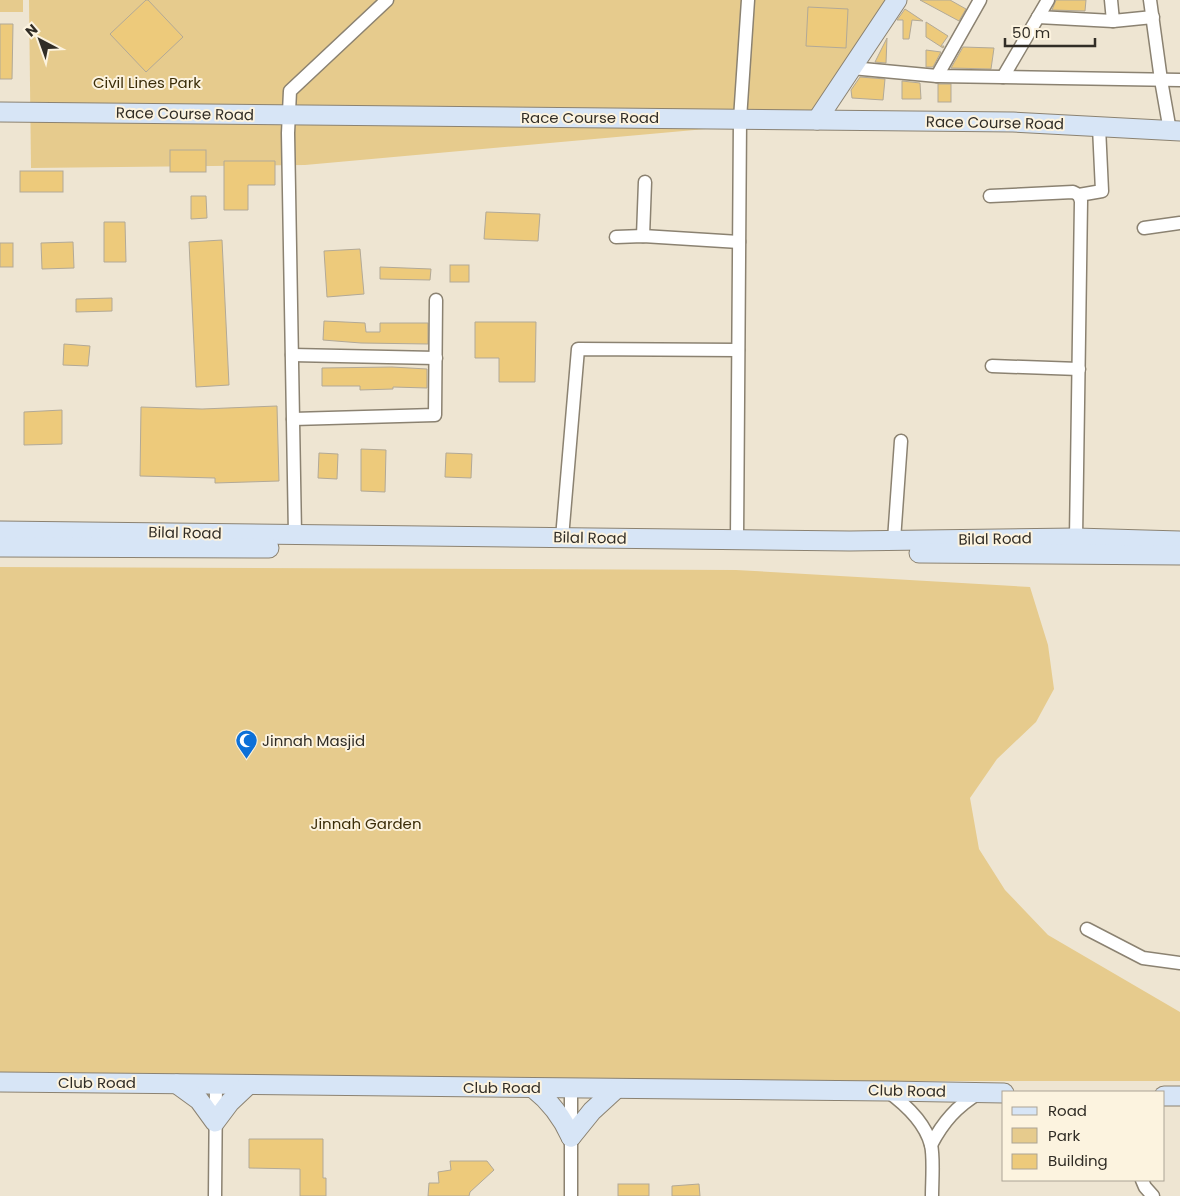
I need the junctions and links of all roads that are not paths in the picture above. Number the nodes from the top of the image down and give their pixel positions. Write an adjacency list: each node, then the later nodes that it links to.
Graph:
1 (387, 0): 17 (street)
2 (748, 0): 18 (street)
3 (896, 0): 11 (main road)
4 (980, 0): 12 (street)
5 (1048, 0): 8 (street)
6 (1111, 0): 10 (street)
7 (1150, 0): 9 (street)
8 (1038, 17): 10 (street); 13 (street)
9 (1153, 17): 10 (street); 14 (street)
10 (1113, 21)
11 (852, 68): 12 (street); 19 (main road)
12 (937, 76): 13 (street)
13 (1003, 77): 14 (street)
14 (1161, 80): 15 (street); 21 (street)
15 (1180, 80)
16 (0, 112): 17 (main road, Race Course Road)
17 (289, 115): 18 (main road, Race Course Road); 32 (street)
18 (740, 119): 19 (main road, Race Course Road); 29 (street)
19 (817, 120): 20 (main road, Race Course Road)
20 (1099, 127): 21 (main road, Race Course Road); 23 (street)
21 (1175, 131)
22 (645, 182): 27 (street)
23 (1079, 195): 24 (street); 35 (street)
24 (990, 196)
25 (1180, 223): 26 (street)
26 (1144, 228)
27 (643, 236): 28 (street); 29 (street)
28 (616, 237)
29 (739, 242): 31 (street)
30 (436, 300): 33 (street)
31 (738, 350): 40 (street); 42 (street)
32 (292, 355): 33 (street); 36 (street)
33 (436, 358): 36 (street)
34 (992, 366): 35 (street)
35 (1079, 368): 41 (street)
36 (293, 419): 39 (street)
37 (901, 441): 43 (street)
38 (0, 531): 39 (main road, Bilal Road)
39 (294, 535): 40 (main road, Bilal Road)
40 (562, 538): 42 (main road, Bilal Road)
41 (1076, 538): 43 (main road, Bilal Road); 44 (main road, Bilal Road)
42 (737, 540): 43 (main road, Bilal Road)
43 (894, 540)
44 (1180, 541)
45 (0, 547): 46 (main road, Bilal Road)
46 (1180, 555)
47 (1087, 929): 48 (street)
48 (1180, 963)
49 (0, 1082): 50 (main road, Club Road)
50 (177, 1084): 51 (main road, Club Road); 61 (main road)
51 (216, 1084): 52 (main road, Club Road); 61 (street)
52 (248, 1085): 53 (main road, Club Road); 61 (main road)
53 (533, 1088): 54 (main road, Club Road); 62 (main road)
54 (571, 1088): 55 (main road, Club Road); 62 (street)
55 (616, 1089): 56 (main road, Club Road); 62 (main road)
56 (887, 1091): 57 (main road, Club Road); 63 (street)
57 (980, 1093): 58 (main road, Club Road); 63 (street)
58 (1002, 1093)
59 (1165, 1096): 60 (main road)
60 (1180, 1096)
61 (215, 1122): 65 (street)
62 (571, 1137): 66 (street)
63 (931, 1145): 67 (street)
64 (1147, 1188): 68 (street)
65 (215, 1196)
66 (571, 1196)
67 (932, 1196)
68 (1135, 1196)

